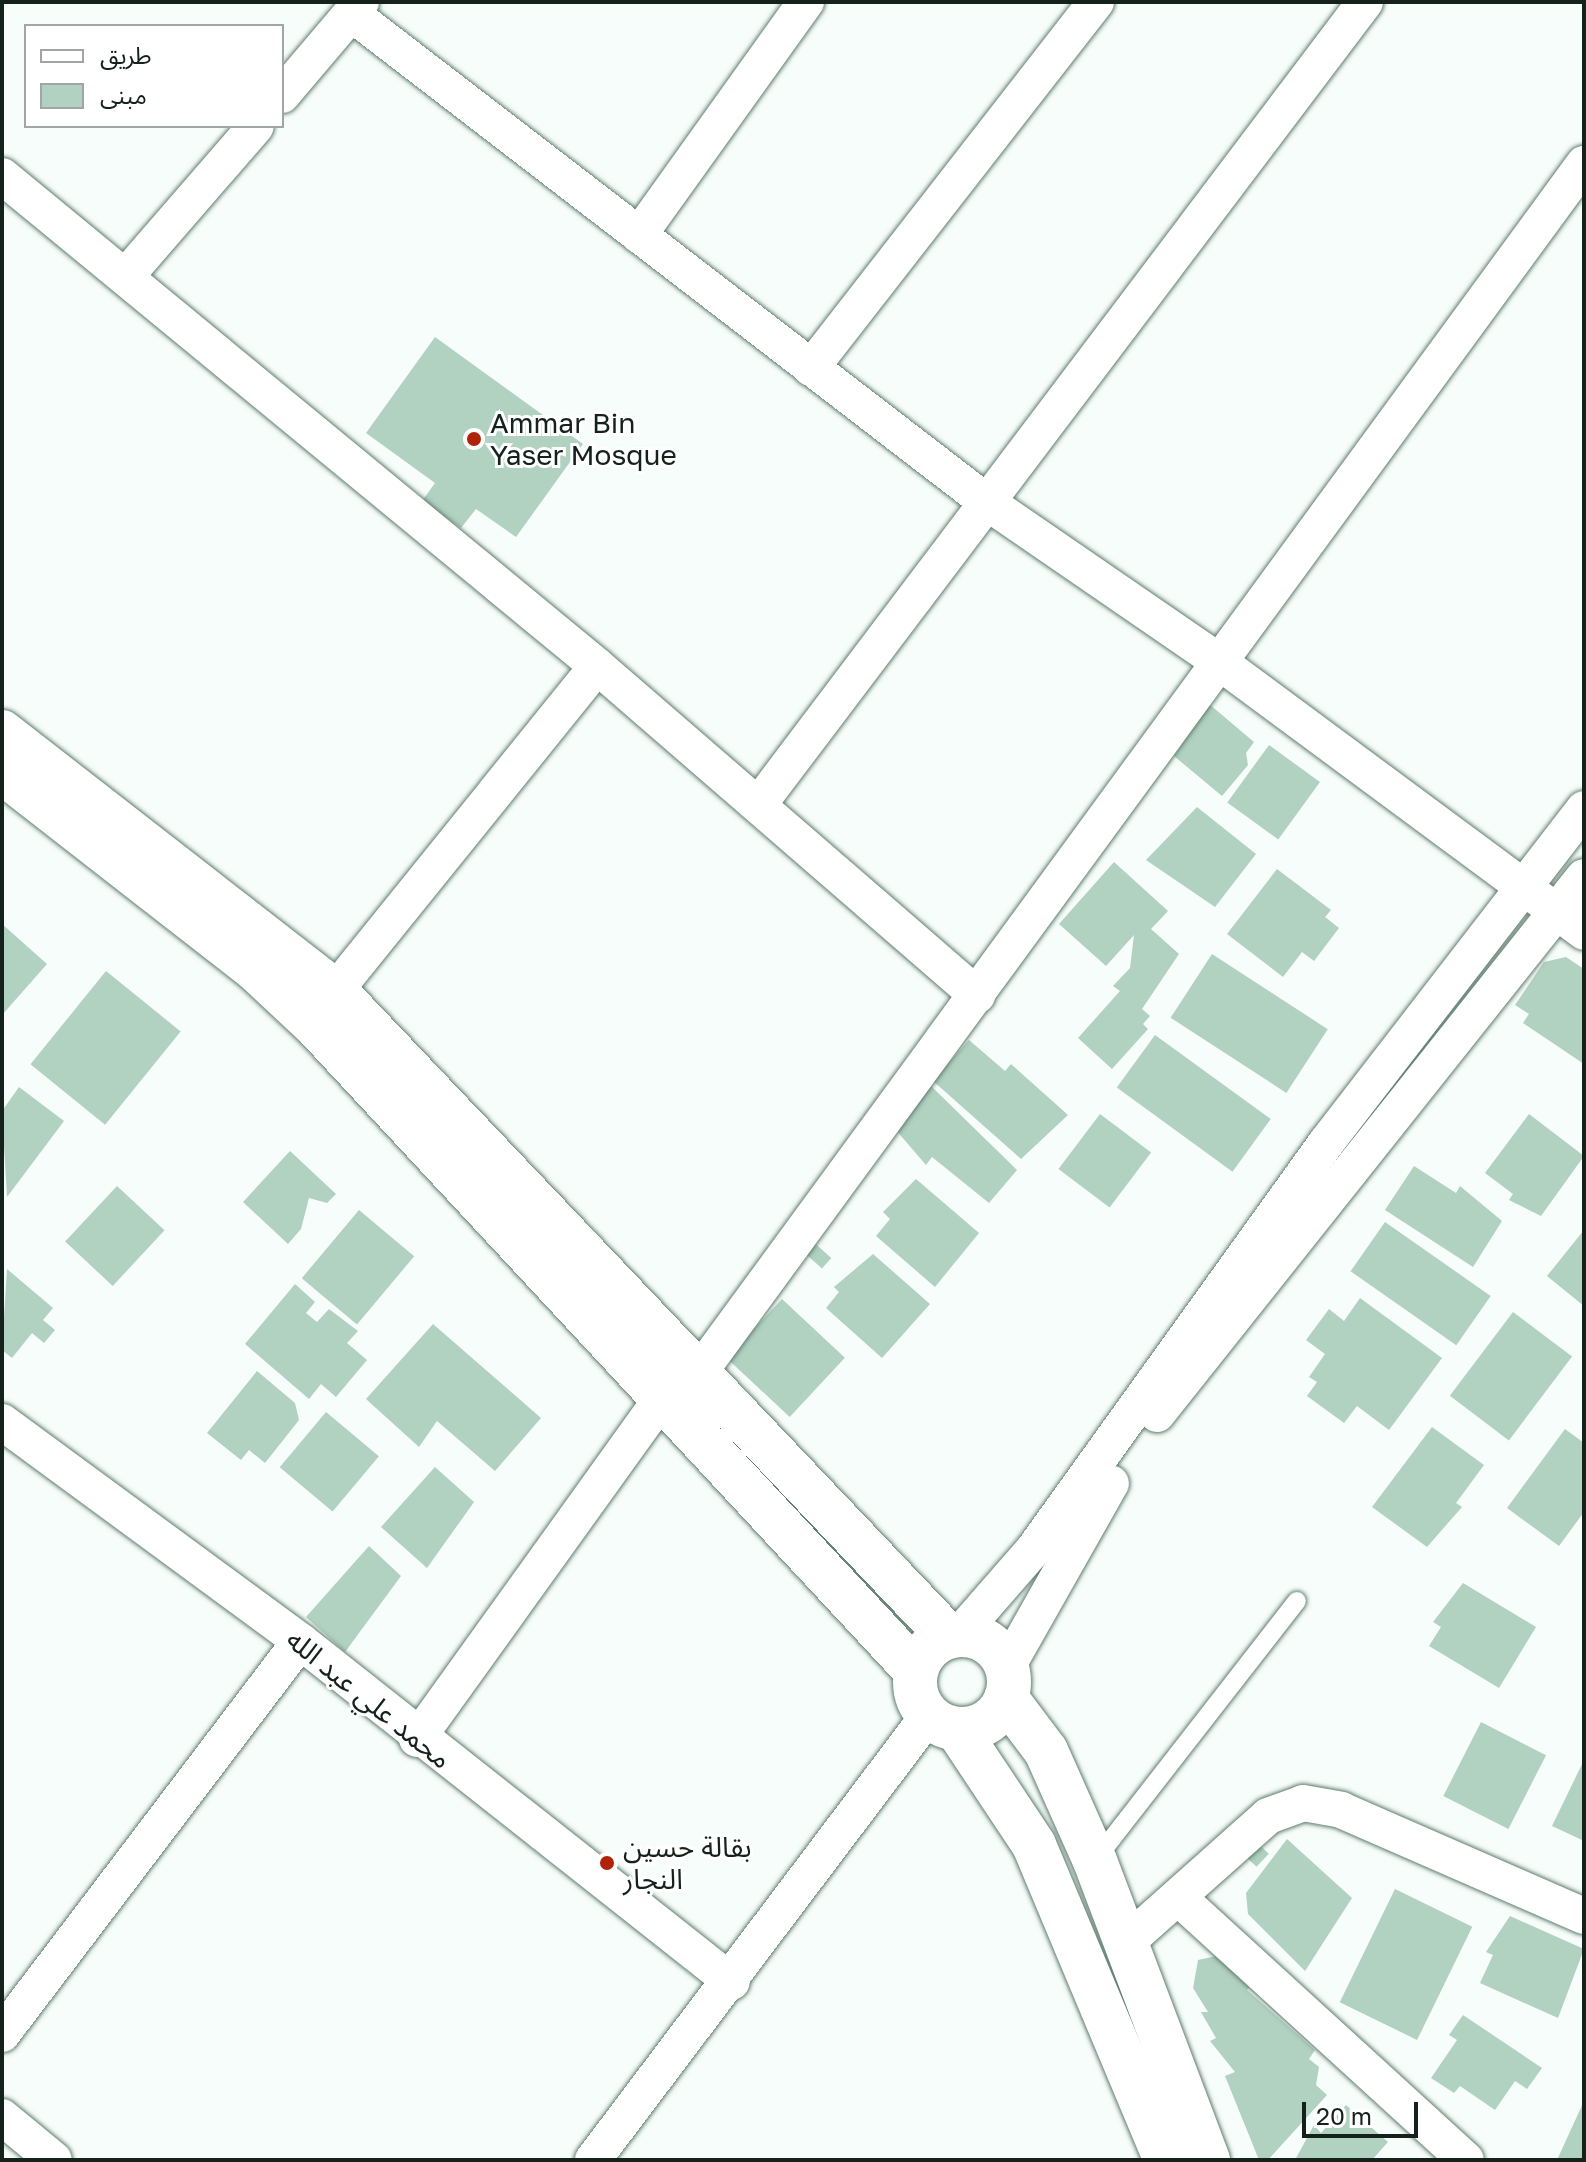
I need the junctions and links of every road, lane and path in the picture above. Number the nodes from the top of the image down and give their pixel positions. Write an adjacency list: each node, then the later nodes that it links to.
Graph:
1 (806, 2): 9 (street)
2 (1096, 2): 11 (street)
3 (1365, 2): 12 (street)
4 (357, 8): 5 (street); 9 (street)
5 (284, 93)
6 (254, 128): 10 (street)
7 (1584, 164): 13 (street)
8 (2, 176): 10 (street)
9 (639, 235): 11 (street)
10 (126, 276): 14 (street)
11 (811, 368): 12 (street)
12 (984, 500): 13 (street); 17 (street)
13 (1218, 661): 20 (street); 23 (street)
14 (597, 666): 17 (street); 22 (street)
15 (2, 732): 22 (street)
16 (2, 772): 24 (street)
17 (759, 804): 23 (street)
18 (1584, 809): 20 (street)
19 (1584, 877): 21 (street)
20 (1527, 884): 21 (street); 27 (street)
21 (1571, 923): 30 (street)
22 (335, 991): 24 (street)
23 (977, 995): 24 (street)
24 (682, 1384): 27 (street); 29 (street); 32 (street)
25 (2, 1422): 28 (street, محمد علي عبد الله)
26 (1297, 1601): 33 (lane)
27 (954, 1636): 29 (street); 30 (street)
28 (300, 1641): 32 (street, محمد علي عبد الله); 38 (street)
29 (916, 1671): 31 (street)
30 (1006, 1682): 31 (street); 33 (street)
31 (943, 1722): 37 (street); 42 (street)
32 (417, 1739): 37 (street, محمد علي عبد الله)
33 (1095, 1861): 36 (street)
34 (1180, 1899): 35 (street); 36 (street); 44 (street)
35 (1584, 1916)
36 (1129, 1940): 43 (street)
37 (732, 1982): 41 (street)
38 (2, 2034)
39 (2, 2117): 40 (street)
40 (54, 2160)
41 (593, 2160)
42 (1166, 2160)
43 (1208, 2160)
44 (1466, 2160)

